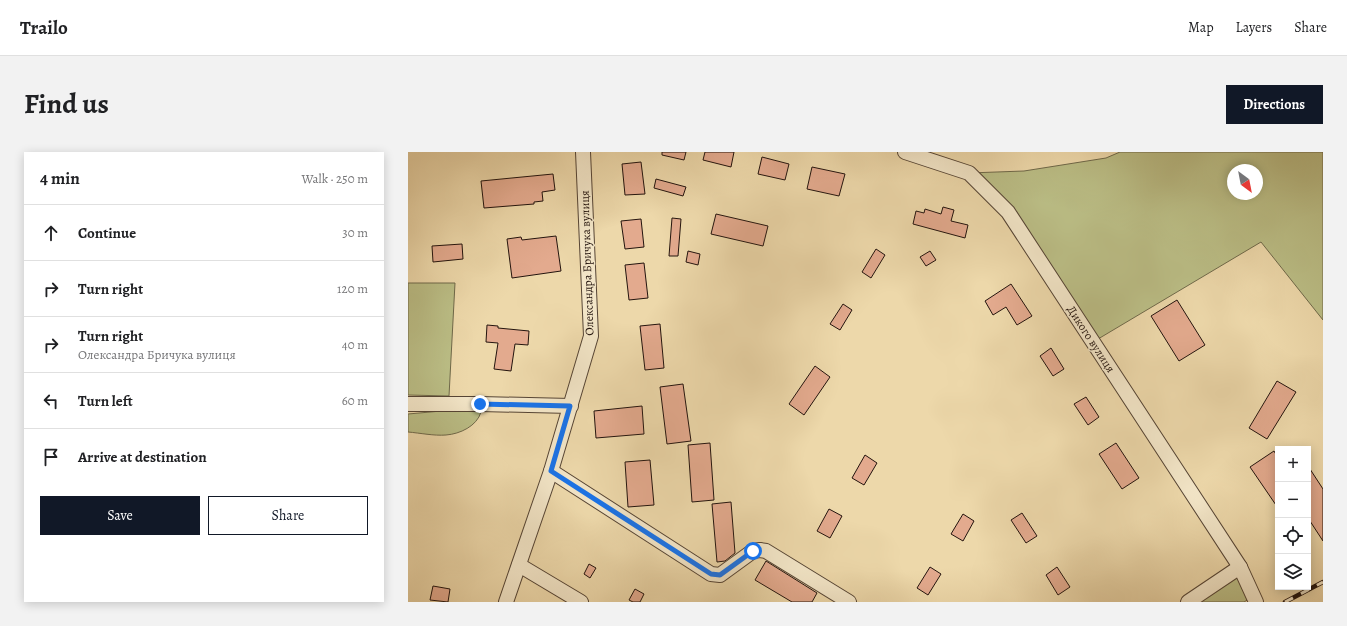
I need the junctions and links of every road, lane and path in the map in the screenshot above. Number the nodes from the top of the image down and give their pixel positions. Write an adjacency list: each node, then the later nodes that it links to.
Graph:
1 (583, 152): 4 (street, Олександра Бричука вулиця)
2 (905, 152): 7 (street, Дикого вулиця)
3 (408, 404): 4 (street)
4 (570, 406): 5 (street, Олександра Бричука вулиця)
5 (551, 471): 6 (street, Олександра Бричука вулиця); 10 (street)
6 (518, 565): 8 (street, Олександра Бричука вулиця); 9 (street)
7 (1240, 567): 11 (street); 12 (street, Дикого вулиця)
8 (506, 602)
9 (581, 602)
10 (849, 602)
11 (1188, 602)
12 (1256, 602)

